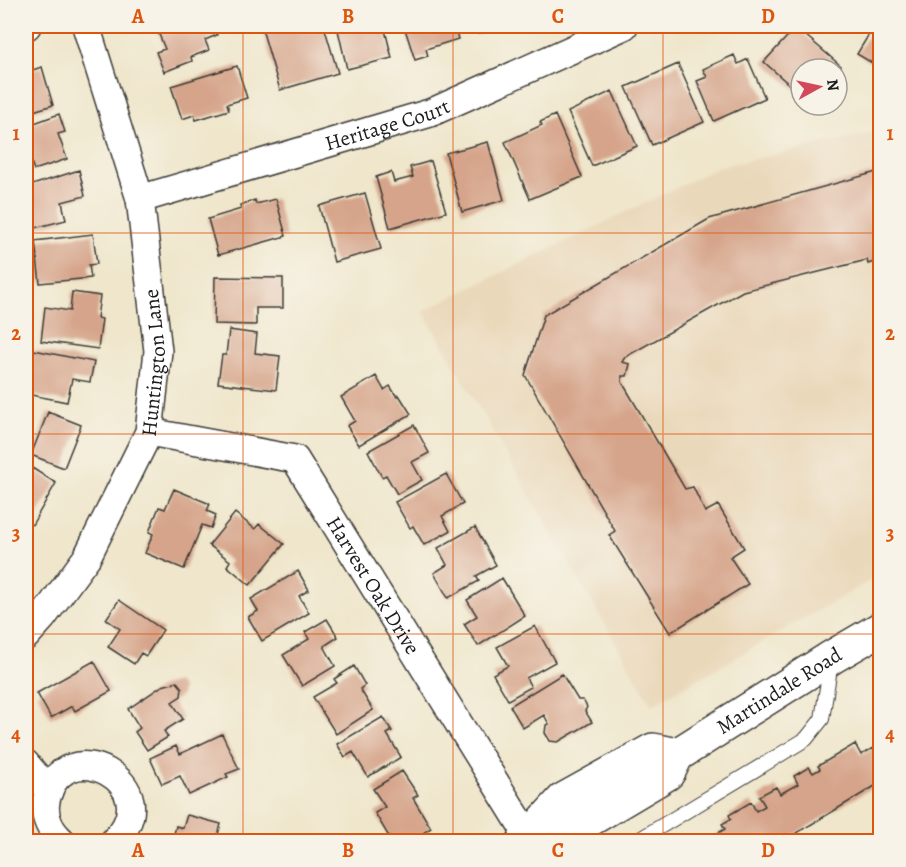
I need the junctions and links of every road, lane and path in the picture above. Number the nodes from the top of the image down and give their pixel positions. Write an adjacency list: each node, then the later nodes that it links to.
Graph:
1 (86, 26): 3 (street, Huntington Lane)
2 (624, 26): 3 (street, Heritage Court)
3 (140, 199): 4 (street, Huntington Lane)
4 (149, 432): 6 (street, Huntington Lane); 10 (street, Harvest Oak Drive)
5 (880, 629): 7 (main road, Martindale Road)
6 (26, 636)
7 (832, 657): 10 (main road, Martindale Road); 13 (lane)
8 (26, 764): 9 (street)
9 (49, 791): 11 (street); 12 (street)
10 (526, 839)
11 (63, 842)
12 (113, 842)
13 (635, 842)

